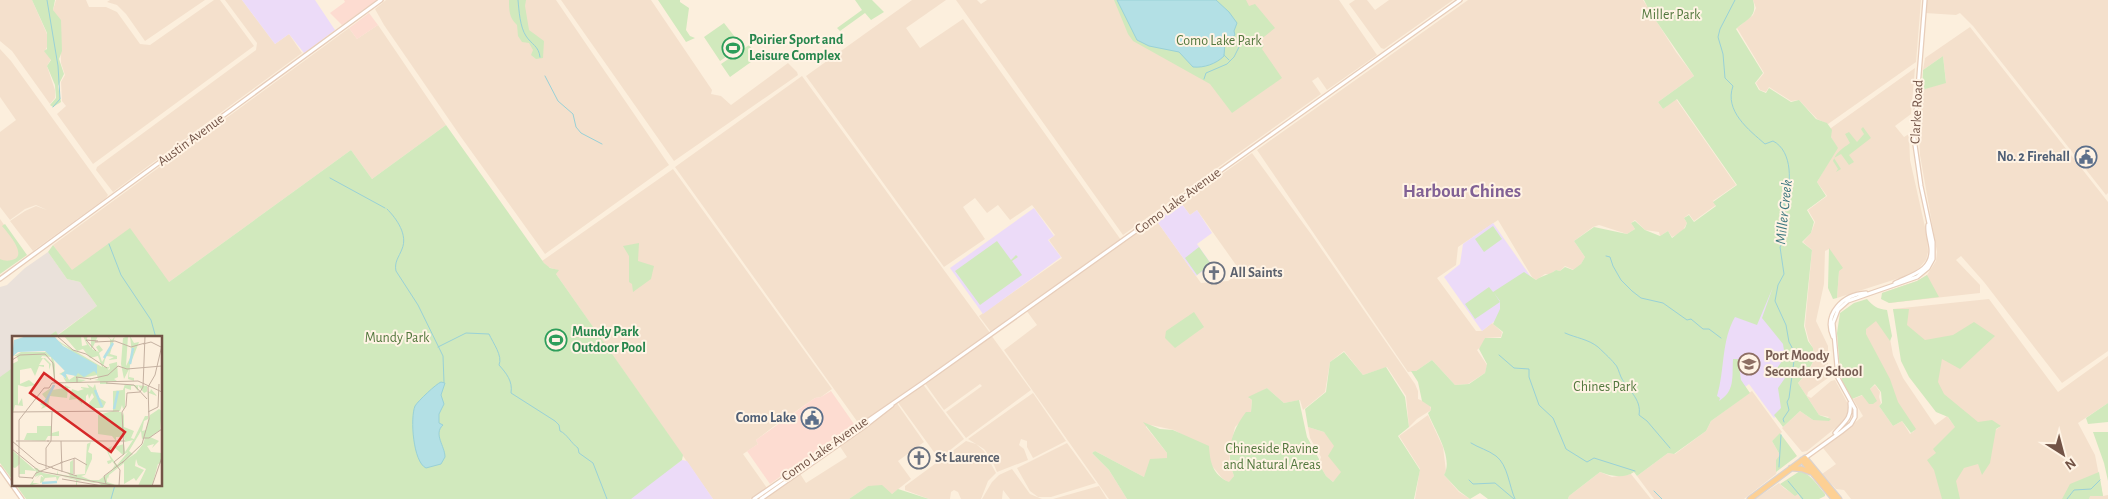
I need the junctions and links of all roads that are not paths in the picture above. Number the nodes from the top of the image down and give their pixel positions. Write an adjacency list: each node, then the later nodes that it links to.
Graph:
1 (381, 0): 4 (main road, Austin Avenue)
2 (1460, 0): 5 (main road, Como Lake Avenue)
3 (1925, 0): 6 (main road, Clarke Road)
4 (0, 279)
5 (897, 401): 16 (main road, Como Lake Avenue); 17 (main road, Como Lake Avenue)
6 (1850, 401): 7 (main road); 7 (main road, Clarke Road)
7 (1833, 436): 8 (main road)
8 (1803, 459): 10 (main road); 11 (main road); 14 (main road)
9 (0, 468): 12 (main road)
10 (1791, 468): 11 (main road); 18 (main road)
11 (1811, 473): 14 (main road)
12 (12, 485)
13 (13, 486): 15 (main road)
14 (1834, 498)
15 (22, 499)
16 (754, 499)
17 (761, 499)
18 (1750, 499)

